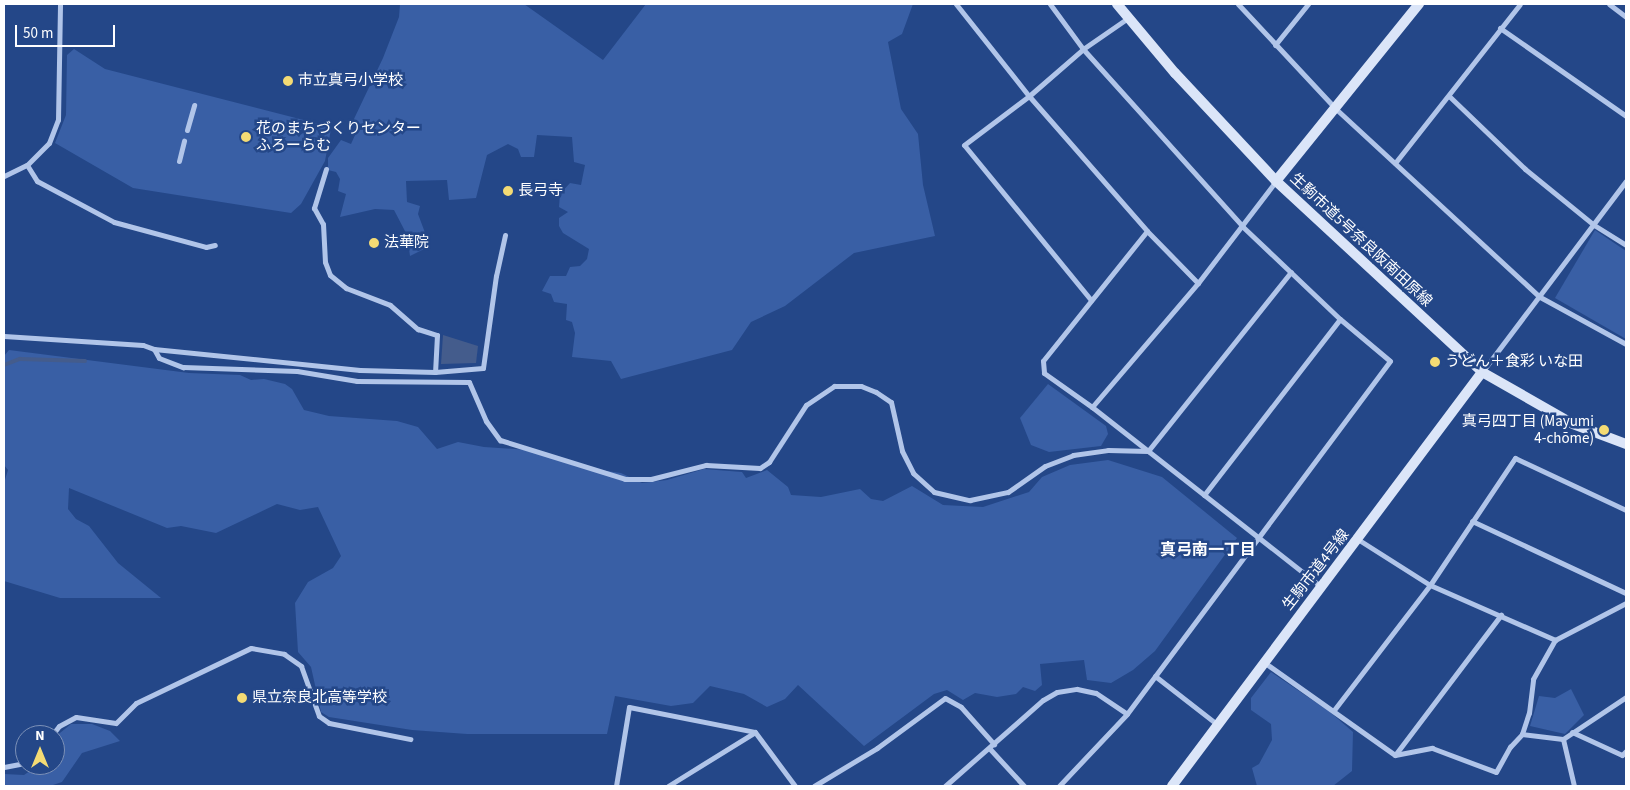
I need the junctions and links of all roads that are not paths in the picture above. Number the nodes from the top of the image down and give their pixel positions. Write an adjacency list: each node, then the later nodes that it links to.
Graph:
1 (60, 4): 24 (street)
2 (956, 4): 15 (street)
3 (1050, 4): 14 (street)
4 (1117, 4): 11 (street, 生駒市道5号奈良阪南田原線)
5 (1238, 4): 13 (street)
6 (1308, 4): 13 (street)
7 (1419, 4): 18 (street)
8 (1520, 4): 12 (street)
9 (1609, 4): 10 (street)
10 (1626, 17)
11 (1128, 18): 14 (street); 27 (street, 生駒市道5号奈良阪南田原線)
12 (1500, 28): 16 (street); 19 (street)
13 (1275, 46): 18 (street)
14 (1083, 49): 15 (street); 30 (street)
15 (1029, 96): 31 (street); 38 (street)
16 (1449, 96): 23 (street); 29 (street)
17 (194, 105): 20 (street)
18 (1336, 109): 23 (street); 27 (street)
19 (1626, 116)
20 (187, 130)
21 (184, 141): 22 (street)
22 (179, 161)
23 (1395, 163): 37 (street)
24 (27, 165): 26 (street); 33 (street)
25 (326, 169): 43 (street)
26 (4, 176)
27 (1276, 181): 30 (street); 44 (street, 生駒市道5号奈良阪南田原線)
28 (1626, 181): 29 (street)
29 (1594, 225): 34 (street); 37 (street)
30 (1243, 227): 35 (street); 36 (street)
31 (1147, 231): 36 (street); 38 (street)
32 (506, 235): 43 (street)
33 (215, 245)
34 (1626, 245)
35 (1291, 272): 39 (street); 47 (street)
36 (1198, 283): 45 (street)
37 (1540, 297): 41 (street); 44 (street)
38 (1091, 300): 45 (street)
39 (1340, 319): 48 (street); 51 (street)
40 (4, 336): 42 (street)
41 (1626, 344)
42 (154, 349): 43 (street); 47 (street)
43 (435, 372)
44 (1482, 372): 46 (street, 生駒市道5号奈良阪南田原線); 52 (street, 生駒市道4号線)
45 (1092, 407): 47 (street)
46 (1626, 444)
47 (1148, 451): 48 (street)
48 (1204, 495): 51 (street)
49 (1626, 510): 50 (street)
50 (1472, 521): 53 (street); 55 (street)
51 (1259, 538): 54 (street); 60 (street)
52 (1359, 540): 53 (street); 54 (street, 生駒市道4号線)
53 (1430, 585): 57 (street); 62 (street)
54 (1320, 586): 59 (street, 生駒市道4号線)
55 (1626, 593)
56 (1626, 603): 58 (street)
57 (1501, 615): 58 (street); 74 (street)
58 (1555, 640): 68 (street)
59 (1265, 663): 62 (street); 65 (street, 生駒市道4号線)
60 (1154, 676): 63 (street); 65 (street)
61 (1626, 698): 67 (street)
62 (1334, 710): 74 (street)
63 (1127, 714): 71 (street); 81 (street)
64 (61, 725): 69 (street)
65 (1219, 726): 82 (street, 生駒市道4号線)
66 (755, 732): 75 (street); 76 (street); 77 (street)
67 (1572, 732): 70 (street); 73 (street)
68 (1522, 734): 70 (street); 74 (street)
69 (410, 739)
70 (1563, 739): 83 (street)
71 (994, 744): 72 (street); 78 (street)
72 (990, 749): 79 (street); 80 (street)
73 (1626, 752)
74 (1395, 755)
75 (616, 786)
76 (668, 786)
77 (796, 786)
78 (814, 786)
79 (945, 786)
80 (1024, 786)
81 (1059, 786)
82 (1172, 786)
83 (1574, 786)

